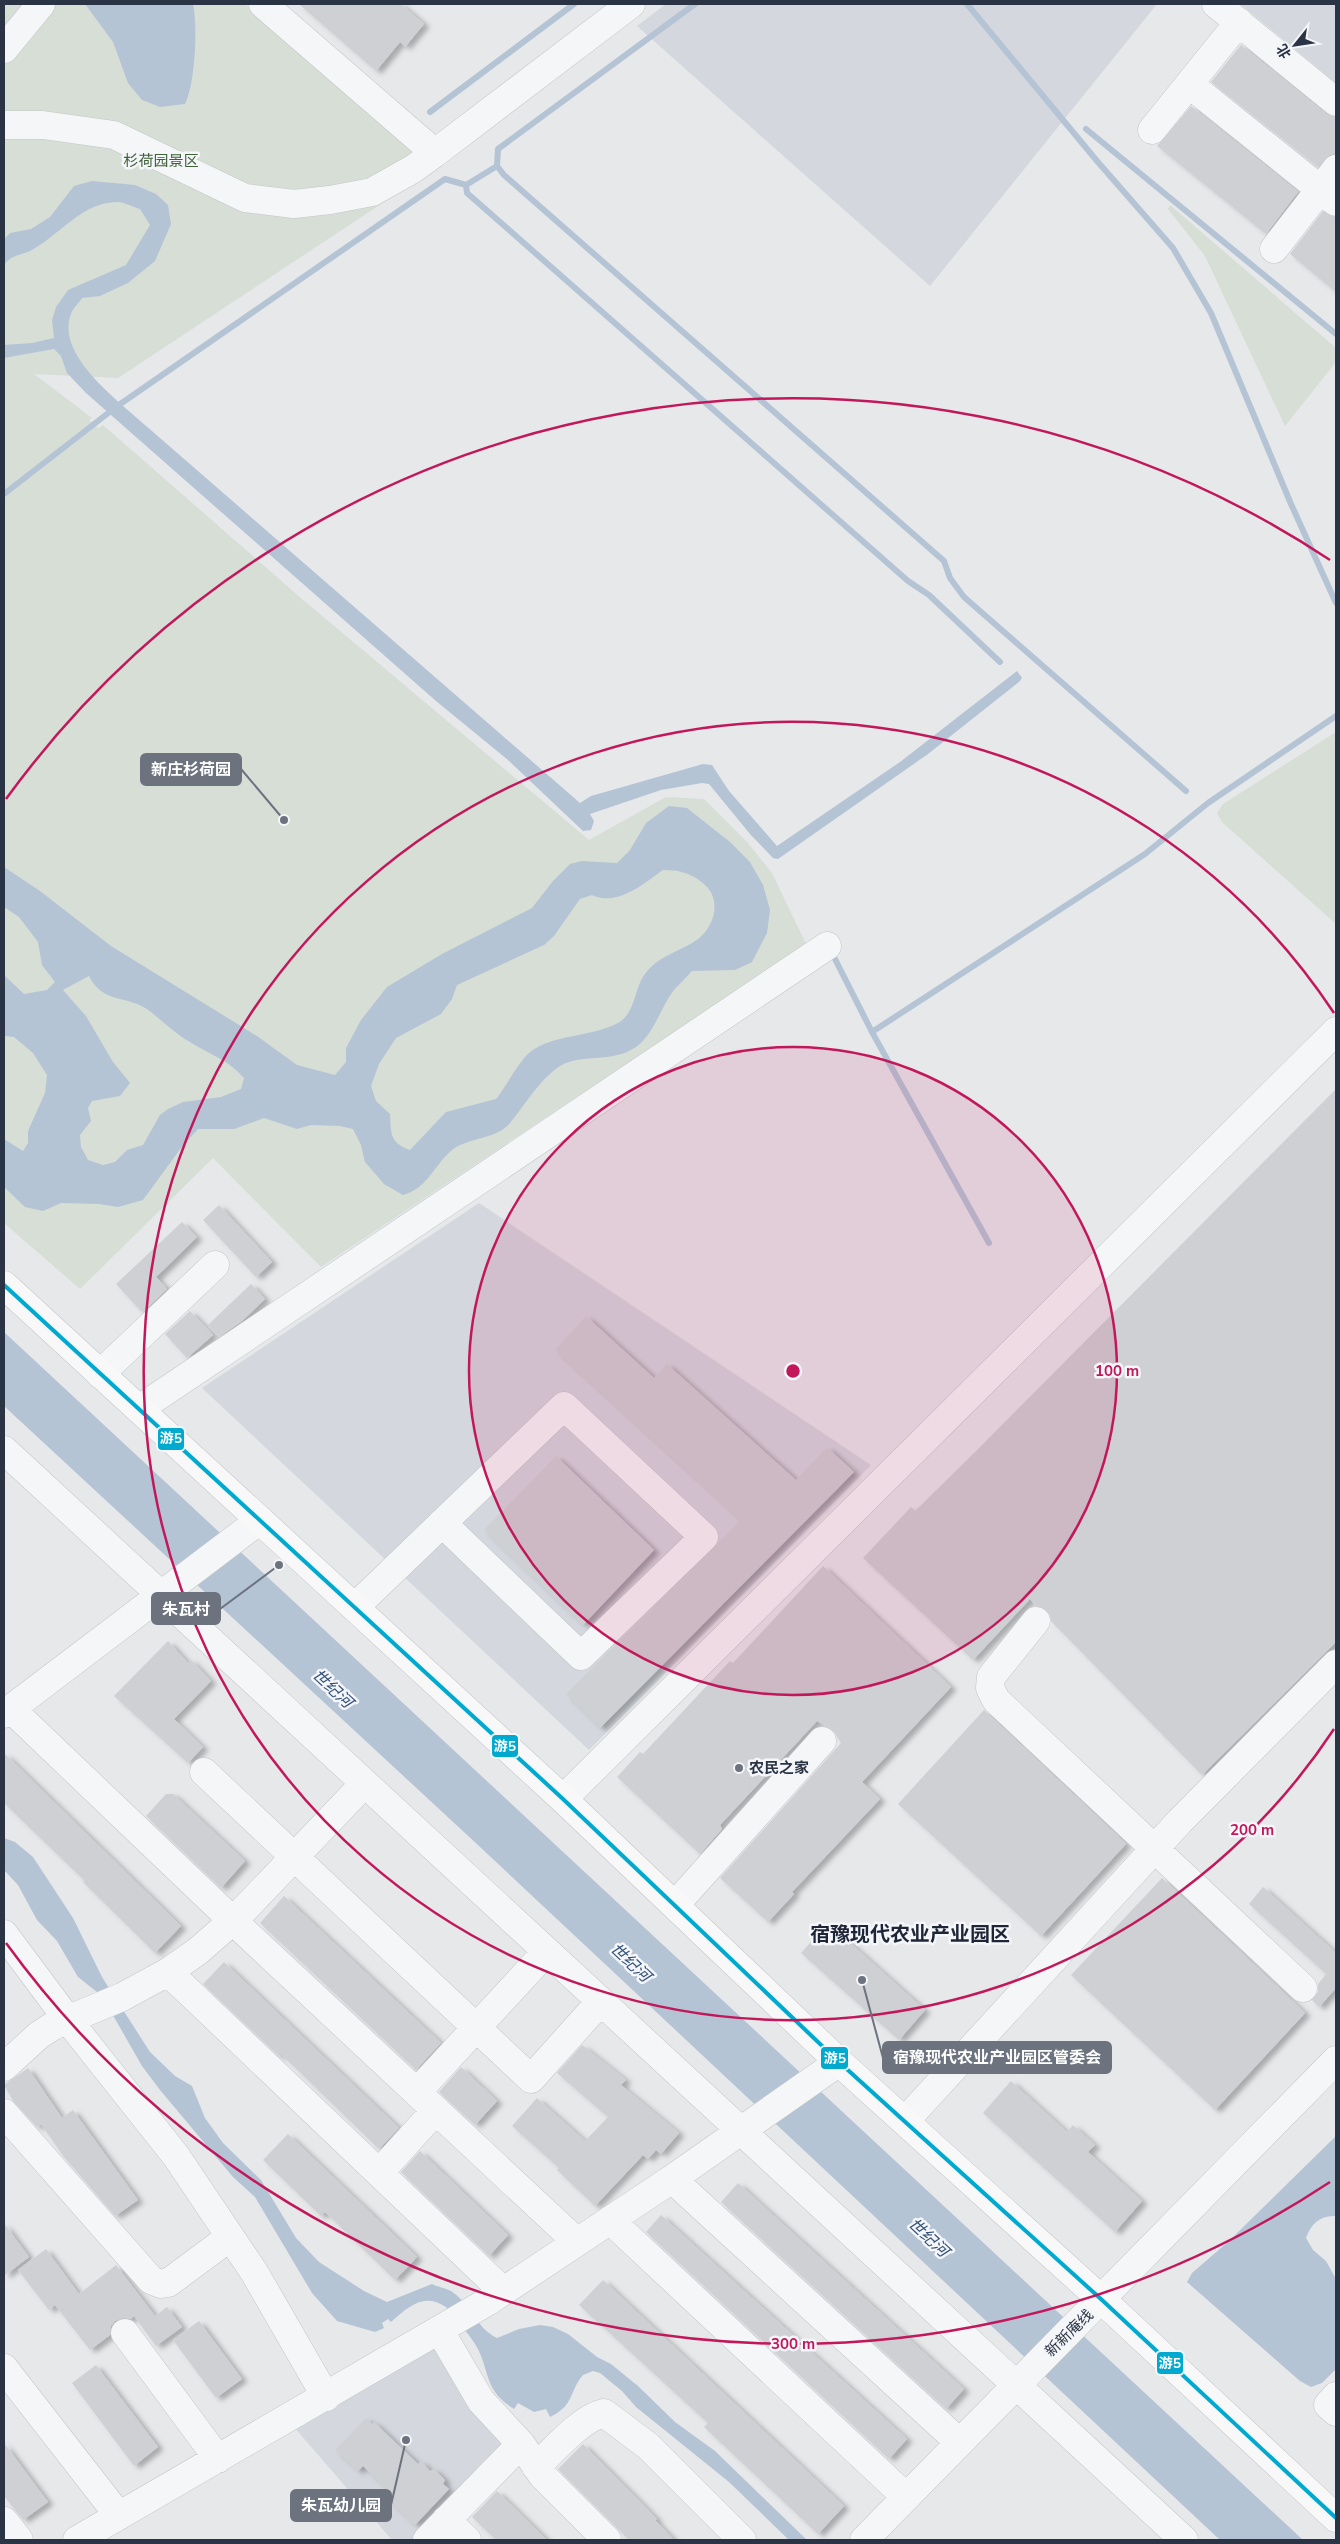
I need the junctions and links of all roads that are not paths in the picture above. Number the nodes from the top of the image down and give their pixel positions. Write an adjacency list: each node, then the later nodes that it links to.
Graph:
1 (41, 4): 6 (street)
2 (263, 4): 11 (street)
3 (631, 4): 11 (street)
4 (1216, 4): 5 (street)
5 (1239, 22): 7 (street); 8 (street)
6 (4, 49)
7 (1189, 84): 10 (street); 12 (street)
8 (1336, 102)
9 (4, 125): 11 (street)
10 (1152, 130)
11 (435, 153)
12 (1331, 187): 13 (street)
13 (1274, 249)
14 (827, 946): 19 (street)
15 (1336, 1031): 31 (street)
16 (215, 1265): 18 (street)
17 (4, 1285): 18 (main road)
18 (100, 1374): 19 (main road)
19 (139, 1409): 22 (main road)
20 (4, 1450): 23 (street)
21 (442, 1523): 21 (street); 24 (street)
22 (251, 1528): 23 (street); 24 (main road)
23 (164, 1593): 27 (street); 30 (street)
24 (355, 1607): 31 (main road)
25 (1036, 1621): 32 (street)
26 (1336, 1664): 32 (street)
27 (7, 1712): 35 (street)
28 (822, 1741): 34 (street)
29 (204, 1772): 33 (street)
30 (364, 1784): 33 (street); 37 (street)
31 (563, 1798): 34 (main road)
32 (1155, 1849): 39 (street); 48 (street)
33 (294, 1857): 35 (street); 42 (street)
34 (675, 1905): 45 (main road)
35 (233, 1921): 38 (street); 46 (street)
36 (4, 1934): 41 (street)
37 (546, 1952): 40 (street); 42 (street)
38 (168, 1972): 41 (street); 50 (street)
39 (1303, 1988)
40 (600, 2002): 42 (street); 49 (street)
41 (68, 2020): 44 (street); 53 (street)
42 (477, 2028): 46 (street)
43 (1336, 2060): 56 (street, 新新庵线)
44 (4, 2067)
45 (829, 2069): 48 (main road); 49 (street)
46 (426, 2101): 50 (street); 54 (street)
47 (4, 2113): 53 (street)
48 (905, 2121): 56 (main road)
49 (745, 2127): 51 (street); 60 (street)
50 (379, 2174): 55 (street)
51 (672, 2178): 52 (street); 64 (street)
52 (610, 2220): 54 (street); 68 (street)
53 (230, 2237): 62 (street)
54 (577, 2242): 55 (street)
55 (503, 2291): 57 (street)
56 (1093, 2309): 60 (street, 新新庵线); 70 (main road)
57 (440, 2331): 62 (street); 65 (street)
58 (125, 2333): 66 (street)
59 (4, 2368): 69 (street)
60 (1020, 2380): 64 (street, 新新庵线); 80 (street)
61 (1336, 2396): 63 (street)
62 (326, 2397): 66 (street)
63 (1336, 2412)
64 (959, 2442): 68 (street, 新新庵线)
65 (521, 2444): 67 (street); 71 (street)
66 (218, 2459): 69 (street)
67 (536, 2467): 77 (street); 78 (street)
68 (906, 2497): 79 (street, 新新庵线)
69 (119, 2516): 74 (street)
70 (1336, 2518)
71 (446, 2520): 75 (street); 76 (street)
72 (4, 2521): 73 (street)
73 (20, 2540)
74 (77, 2540)
75 (427, 2540)
76 (467, 2540)
77 (607, 2540)
78 (742, 2540)
79 (864, 2540)
80 (1184, 2540)

